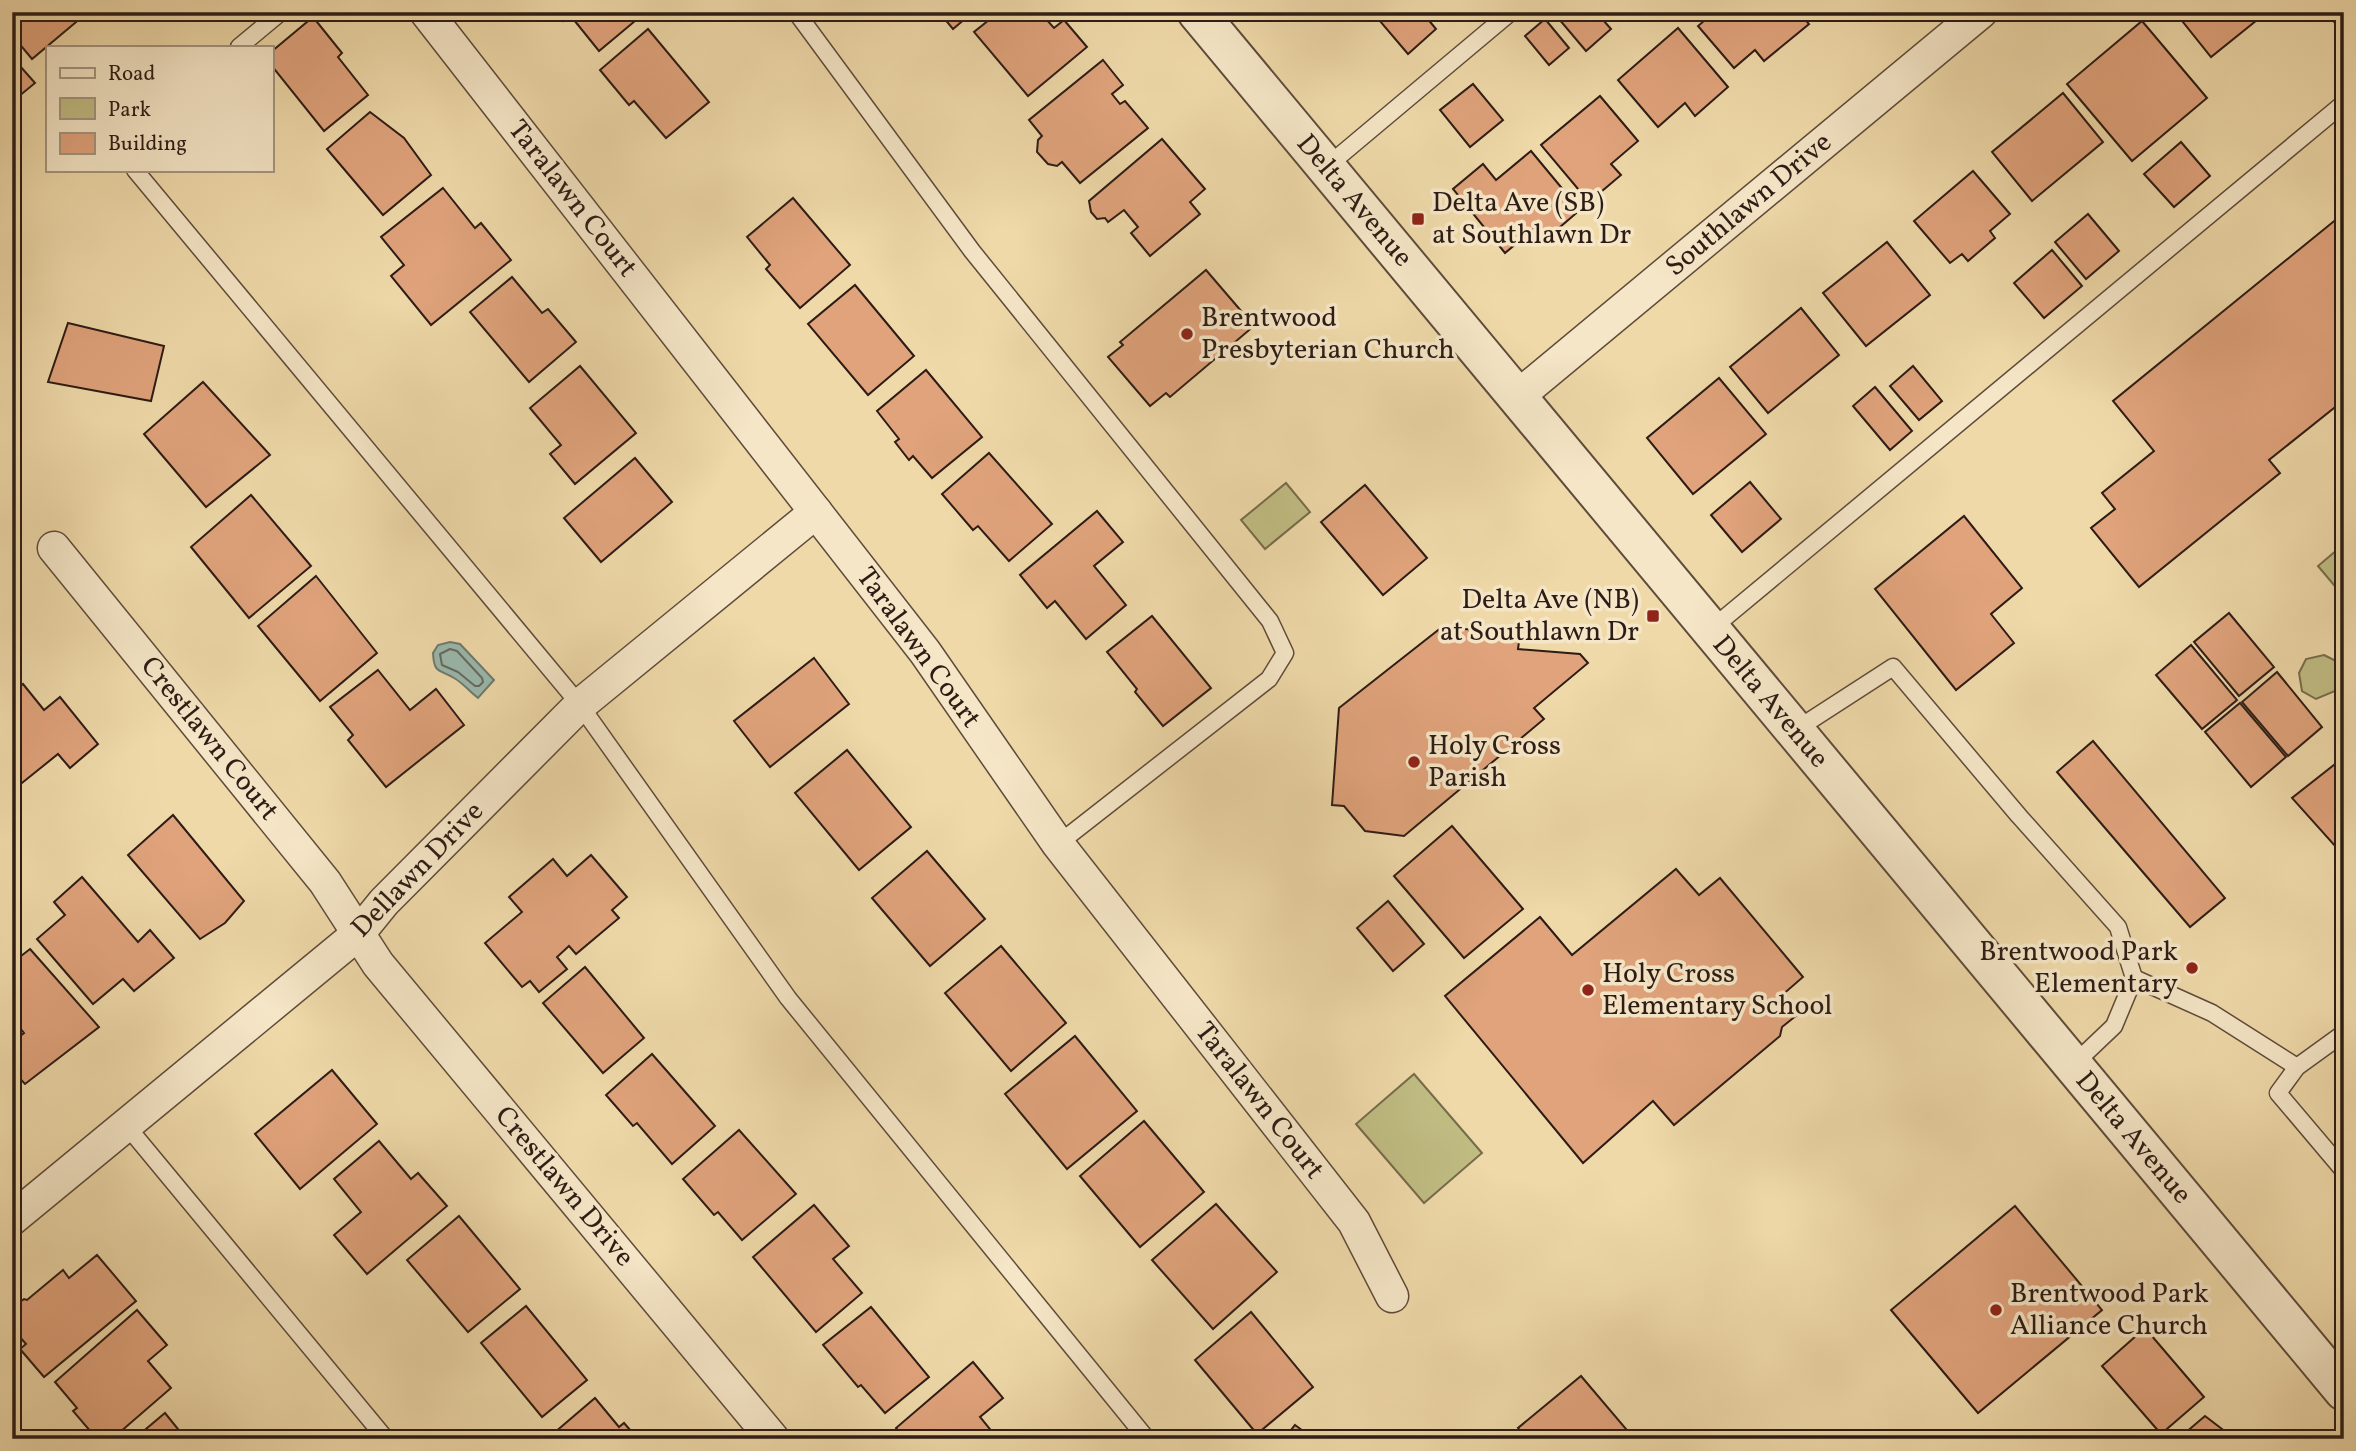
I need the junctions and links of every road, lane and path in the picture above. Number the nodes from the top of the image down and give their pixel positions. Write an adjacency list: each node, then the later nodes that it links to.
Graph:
1 (281, 12): 7 (lane)
2 (426, 12): 12 (street, Taralawn Court)
3 (796, 12): 17 (lane)
4 (1197, 12): 9 (street, Delta Avenue)
5 (1511, 12): 9 (lane)
6 (1981, 12): 11 (street, Southlawn Drive)
7 (240, 46)
8 (2344, 103): 14 (lane)
9 (1325, 168): 11 (street, Delta Avenue)
10 (137, 172): 15 (lane)
11 (1517, 397): 14 (street, Delta Avenue)
12 (816, 512): 15 (street, Dellawn Drive); 17 (street, Taralawn Court)
13 (54, 548): 18 (street, Crestlawn Court)
14 (1710, 630): 16 (street, Delta Avenue)
15 (580, 705): 18 (street, Dellawn Drive); 30 (lane)
16 (1794, 731): 19 (lane); 21 (street, Delta Avenue)
17 (1058, 844): 26 (street, Taralawn Court)
18 (358, 934): 23 (street, Dellawn Drive); 29 (street, Crestlawn Drive)
19 (2134, 978): 21 (lane); 22 (lane)
20 (2344, 1033): 22 (lane)
21 (2073, 1065): 27 (street, Delta Avenue)
22 (2297, 1067): 24 (lane)
23 (126, 1125): 25 (street, Dellawn Drive); 28 (lane)
24 (2344, 1171)
25 (12, 1219)
26 (1392, 1296)
27 (2344, 1391)
28 (386, 1439)
29 (773, 1439)
30 (1147, 1439)

